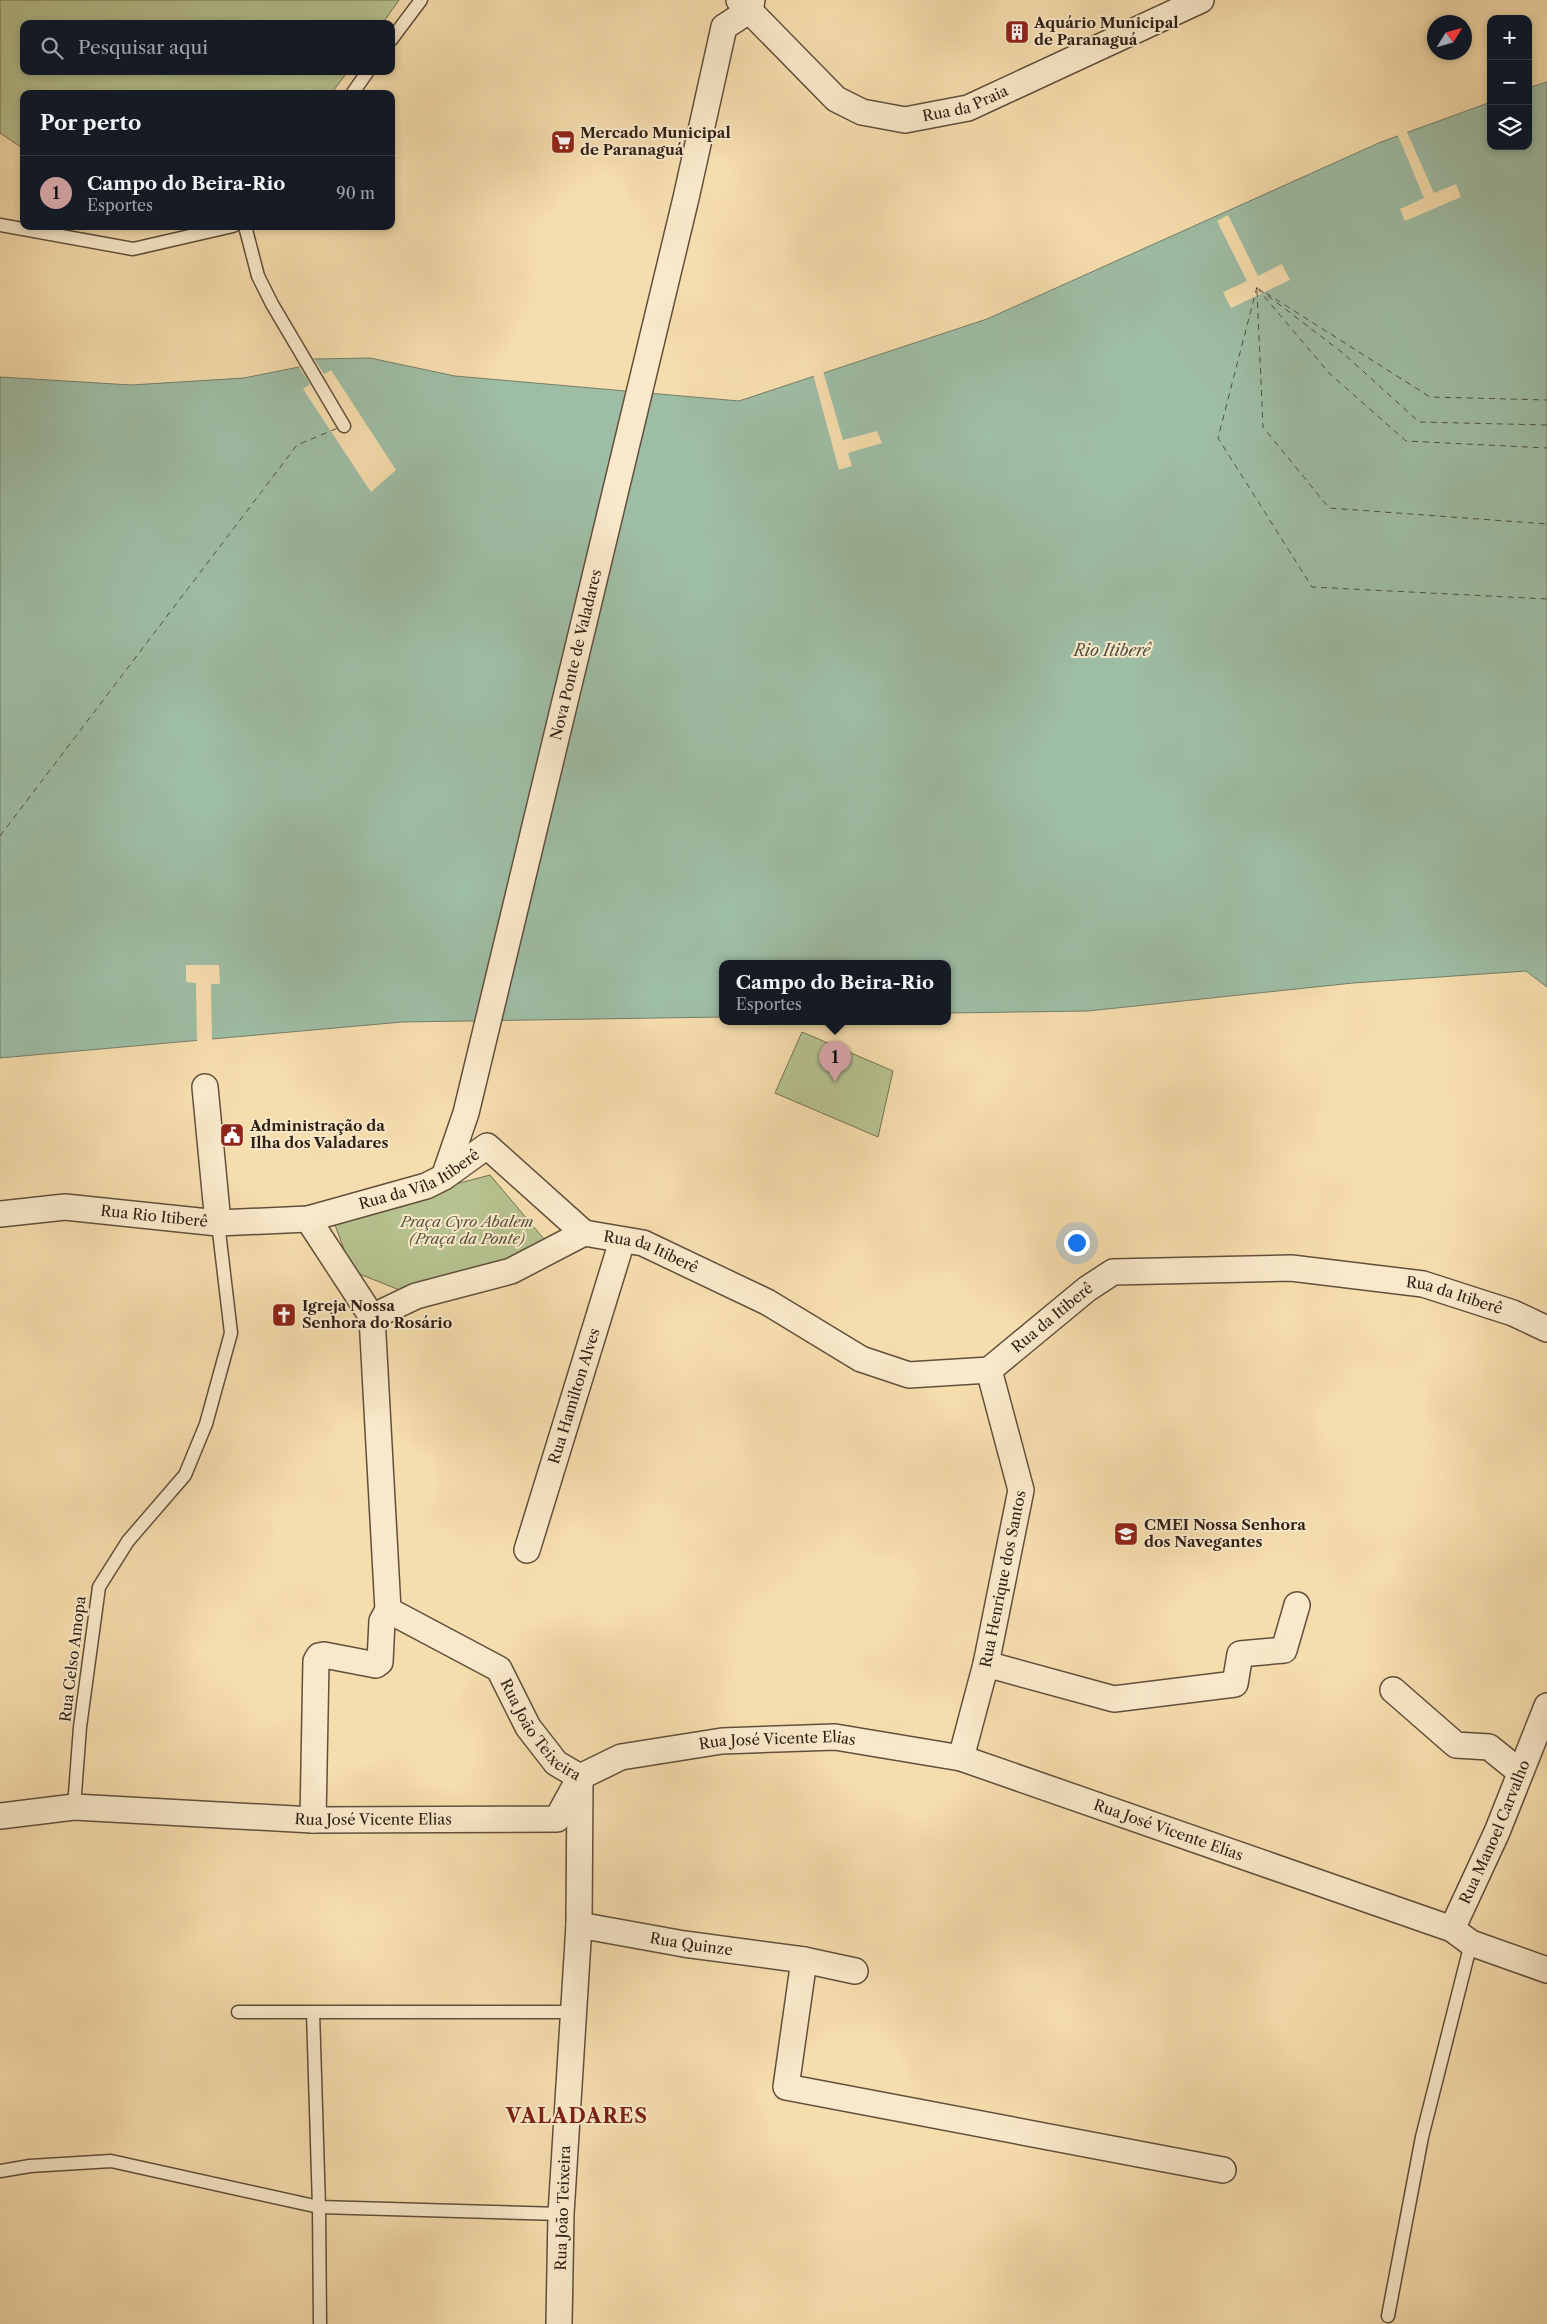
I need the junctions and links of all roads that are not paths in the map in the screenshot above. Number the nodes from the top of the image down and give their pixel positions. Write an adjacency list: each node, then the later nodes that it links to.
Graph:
1 (421, 0): 4 (lane)
2 (1201, 0): 3 (street, Rua da Praia)
3 (747, 4): 14 (street, Nova Ponte de Valadares)
4 (395, 35)
5 (365, 75): 6 (lane)
6 (355, 90)
7 (0, 225): 8 (lane)
8 (20, 229)
9 (28, 230): 10 (lane)
10 (216, 230)
11 (246, 230): 12 (lane)
12 (344, 426)
13 (205, 1087): 17 (street)
14 (444, 1177): 16 (street, Rua da Vila Itiberê); 18 (street, Rua da Vila Itiberê)
15 (0, 1214): 17 (street, Rua Rio Itiberê)
16 (308, 1219): 17 (street, Rua Rio Itiberê); 20 (street)
17 (218, 1223): 32 (lane, Rua Celso Amopa)
18 (584, 1233): 19 (street, Rua da Itiberê); 20 (street)
19 (622, 1241): 22 (street, Rua da Itiberê); 23 (street, Rua Hamilton Alves)
20 (372, 1317): 25 (street)
21 (1547, 1329): 22 (street, Rua da Itiberê)
22 (989, 1370): 26 (street, Rua Henrique dos Santos)
23 (527, 1550)
24 (1297, 1604): 26 (street)
25 (388, 1610): 31 (street, Rua João Teixeira); 34 (street)
26 (986, 1664): 29 (street, Rua Henrique dos Santos)
27 (1394, 1690): 30 (street)
28 (1547, 1706): 30 (street, Rua Manoel Carvalho)
29 (961, 1758): 31 (street, Rua José Vicente Elias); 36 (street, Rua José Vicente Elias)
30 (1520, 1772): 36 (street, Rua Manoel Carvalho)
31 (580, 1777): 34 (street, Rua José Vicente Elias); 35 (street, Rua João Teixeira)
32 (74, 1807): 33 (street, Rua José Vicente Elias); 34 (street, Rua José Vicente Elias)
33 (0, 1816)
34 (313, 1820)
35 (579, 1925): 37 (street, Rua Quinze); 42 (street, Rua João Teixeira)
36 (1462, 1936): 38 (street, Rua José Vicente Elias); 47 (lane)
37 (804, 1960): 39 (street, Rua Quinze); 43 (street)
38 (1547, 1970)
39 (855, 1971)
40 (238, 2012): 41 (lane)
41 (312, 2012): 42 (lane); 45 (lane)
42 (573, 2012): 46 (street, Rua João Teixeira)
43 (1223, 2170)
44 (0, 2171): 45 (lane)
45 (319, 2208): 46 (lane); 48 (lane)
46 (561, 2214): 49 (street, Rua João Teixeira)
47 (1388, 2316)
48 (320, 2324)
49 (559, 2324)

